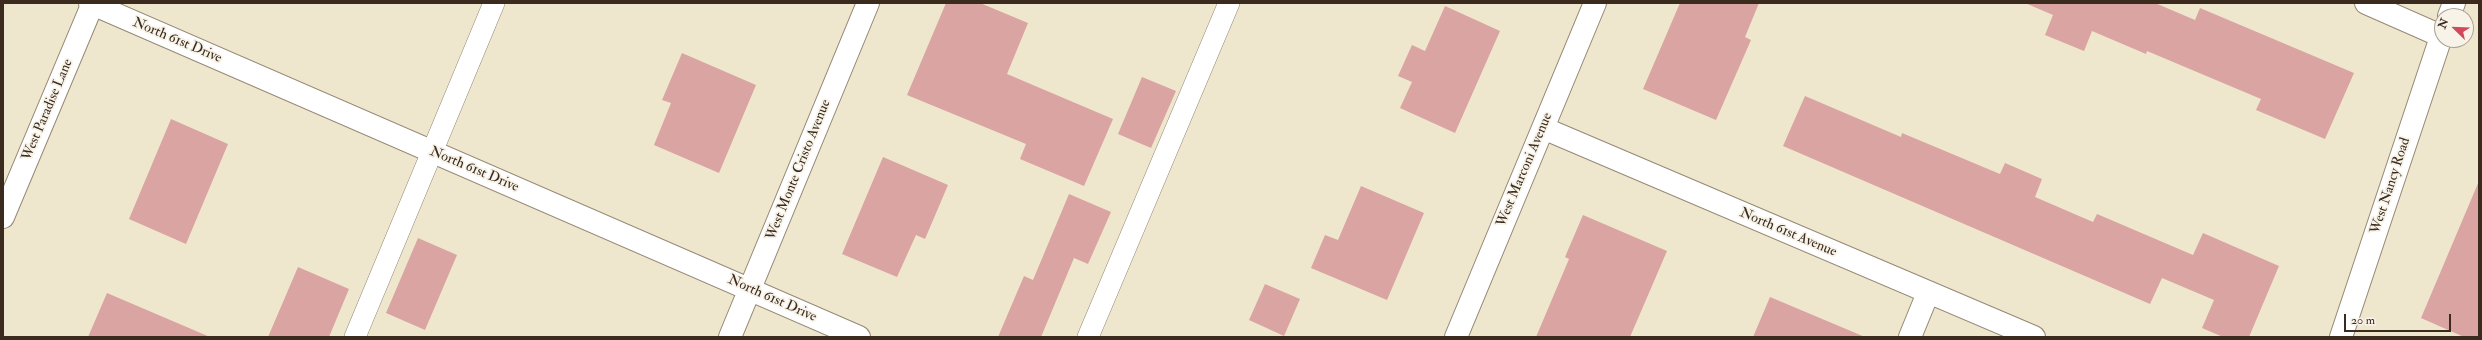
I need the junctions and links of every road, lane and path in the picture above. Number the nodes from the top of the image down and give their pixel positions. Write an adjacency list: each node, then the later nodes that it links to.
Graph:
1 (92, 3): 10 (street, North 61st Drive); 11 (street, West Paradise Lane)
2 (494, 3): 10 (lane)
3 (868, 3): 12 (street, West Monte Cristo Avenue)
4 (1229, 3): 17 (lane)
5 (1594, 3): 9 (street, West Marconi Avenue)
6 (2366, 3): 7 (street)
7 (2434, 32)
8 (2438, 48): 21 (street, West Nancy Road)
9 (1543, 128): 13 (street, North 61st Avenue); 18 (street, West Marconi Avenue)
10 (432, 152): 12 (street, North 61st Drive); 14 (lane)
11 (3, 217)
12 (750, 289): 15 (street, West Monte Cristo Avenue); 16 (street, North 61st Drive)
13 (1928, 293): 19 (street); 20 (street, North 61st Avenue)
14 (355, 337)
15 (730, 337)
16 (859, 337)
17 (1088, 337)
18 (1456, 337)
19 (1910, 337)
20 (2034, 337)
21 (2340, 337)

